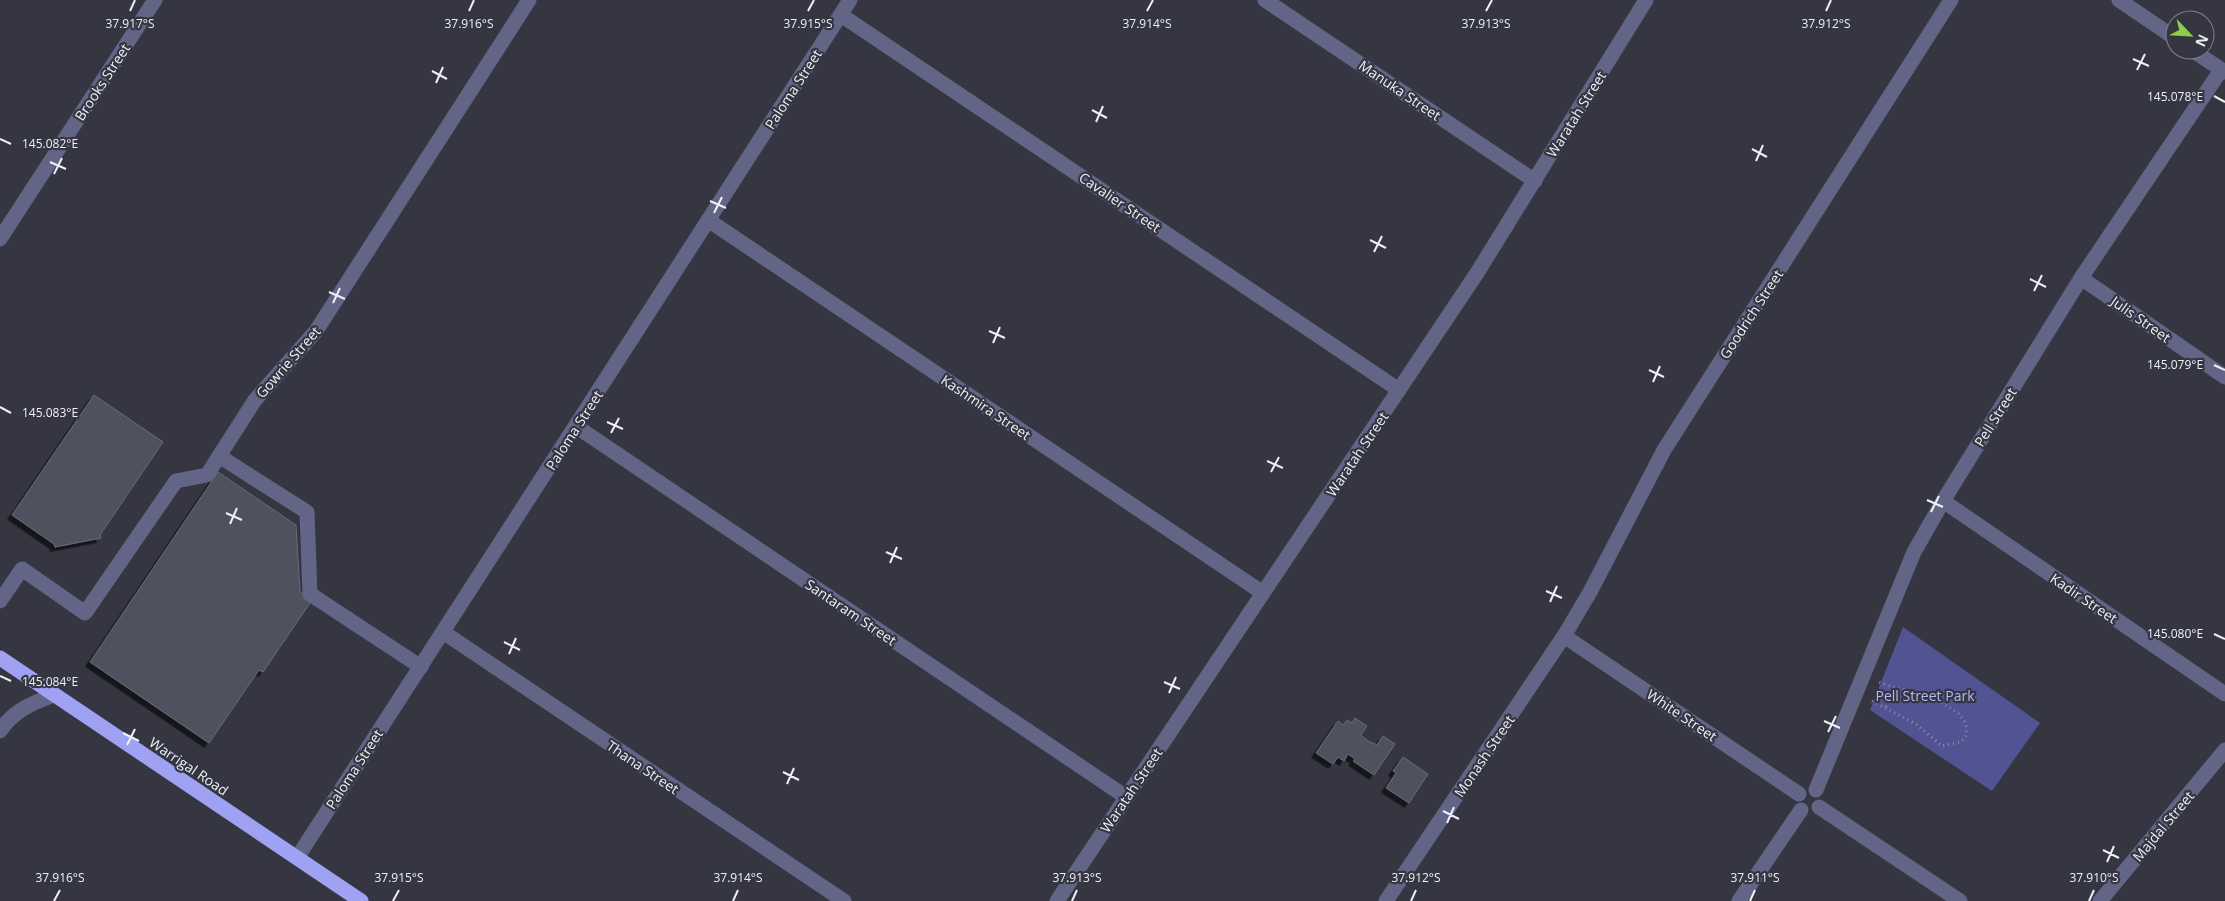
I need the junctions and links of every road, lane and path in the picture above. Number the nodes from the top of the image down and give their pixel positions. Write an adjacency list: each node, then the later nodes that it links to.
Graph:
1 (155, 0): 14 (street, Brooks Street)
2 (529, 0): 19 (street, Gowrie Street)
3 (850, 0): 8 (street, Paloma Street)
4 (1265, 0): 12 (street, Manuka Street)
5 (1646, 0): 12 (street, Waratah Street)
6 (1951, 0): 24 (street, Goodrich Street)
7 (2119, 0): 9 (street)
8 (841, 15): 13 (street, Paloma Street); 17 (street, Cavalier Street)
9 (2165, 31)
10 (2207, 60): 11 (street)
11 (2223, 71): 15 (street, Pell Street)
12 (1535, 181): 17 (street, Waratah Street)
13 (708, 220): 18 (street, Paloma Street); 21 (street, Kashmira Street)
14 (0, 239)
15 (2081, 278): 16 (street, Julis Street); 20 (street, Pell Street)
16 (2225, 377)
17 (1399, 390): 21 (street, Waratah Street)
18 (577, 427): 23 (street, Paloma Street); 37 (street, Santaram Street)
19 (219, 456): 22 (street, Gowrie Street); 26 (street)
20 (1943, 501): 29 (street, Kadir Street); 35 (street, Pell Street)
21 (1263, 593): 37 (street, Waratah Street)
22 (0, 601)
23 (443, 632): 26 (street, Paloma Street); 42 (street, Thana Street)
24 (1564, 636): 36 (street, White Street); 44 (street, Monash Street)
25 (0, 658): 30 (highway, Warrigal Road)
26 (421, 667): 40 (street, Paloma Street)
27 (1879, 682): 28 (path)
28 (1894, 689): 32 (path); 32 (path)
29 (2225, 694)
30 (54, 695): 33 (street); 40 (highway, Warrigal Road)
31 (1872, 701): 32 (path)
32 (1886, 707)
33 (4, 725)
34 (2225, 750): 47 (street, Majdal Street)
35 (1816, 790): 36 (street); 38 (street)
36 (1799, 794): 39 (street)
37 (1126, 797): 43 (street, Waratah Street)
38 (1819, 807): 39 (street); 46 (street)
39 (1801, 810): 45 (street)
40 (296, 858): 41 (highway, Warrigal Road)
41 (361, 901)
42 (844, 901)
43 (1057, 901)
44 (1386, 901)
45 (1740, 901)
46 (1960, 901)
47 (2100, 901)

